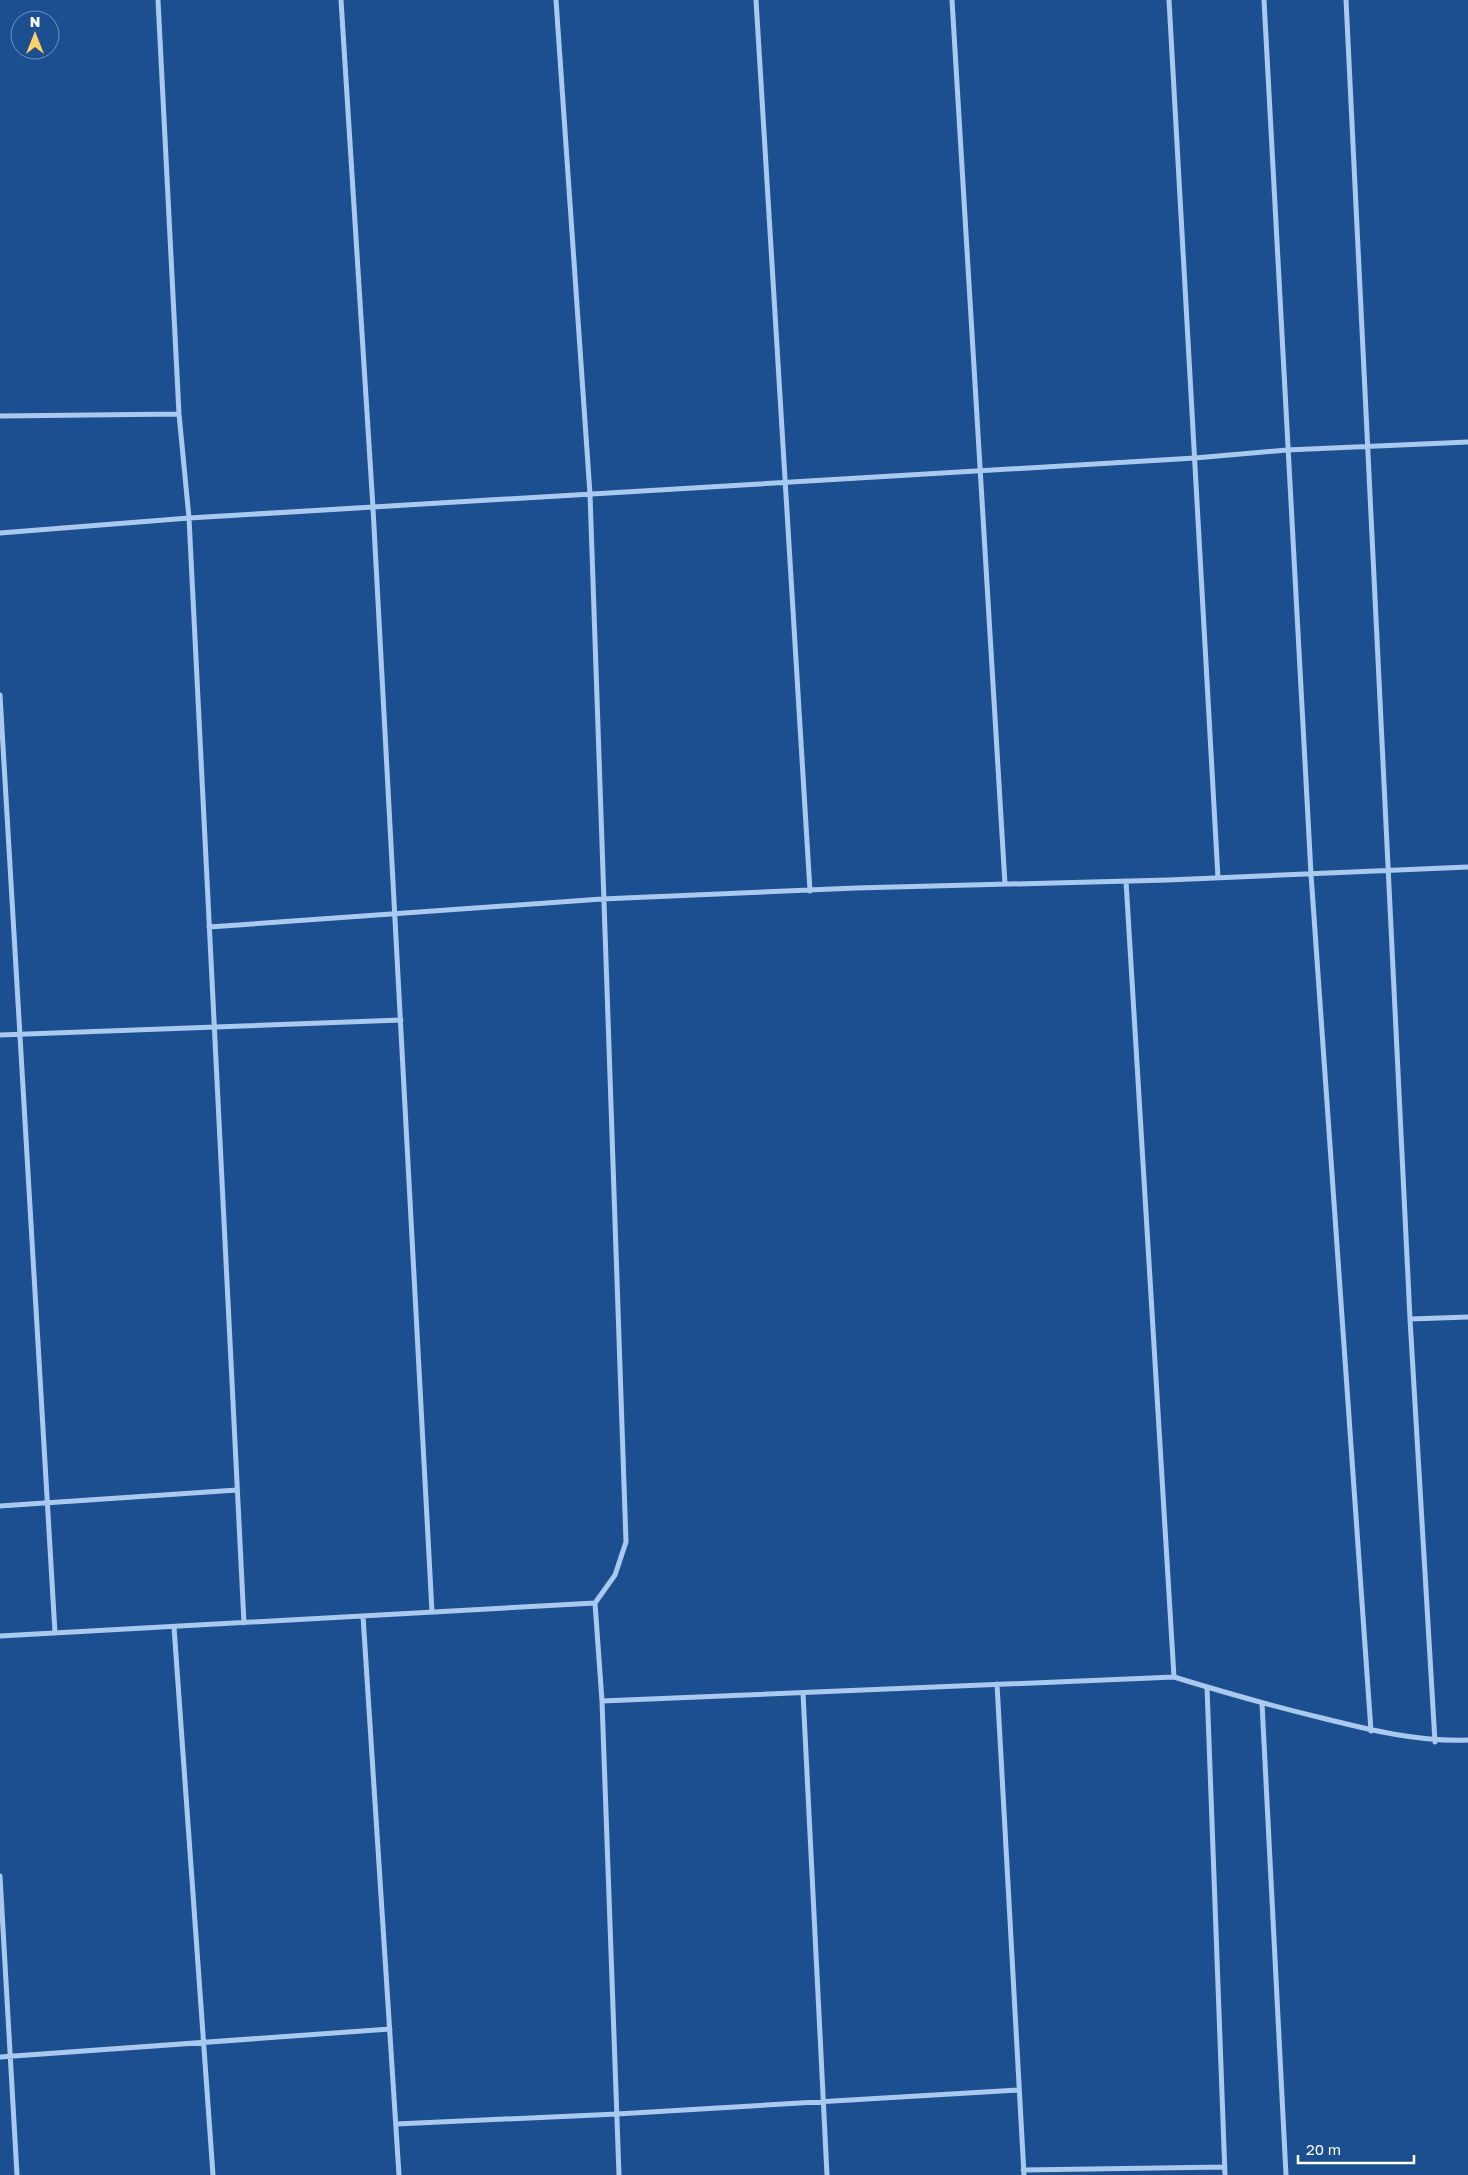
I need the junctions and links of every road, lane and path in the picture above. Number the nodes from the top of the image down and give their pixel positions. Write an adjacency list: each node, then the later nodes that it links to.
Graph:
1 (158, 0): 9 (street)
2 (341, 0): 18 (street)
3 (556, 0): 17 (street)
4 (756, 0): 16 (street)
5 (952, 0): 15 (street)
6 (1169, 0): 14 (street)
7 (1264, 0): 13 (street)
8 (1346, 0): 12 (street)
9 (179, 414): 10 (street); 19 (street)
10 (0, 416)
11 (1468, 442): 12 (street)
12 (1368, 448): 13 (street); 23 (street)
13 (1287, 450): 14 (street); 24 (street)
14 (1195, 458): 15 (street); 25 (street)
15 (980, 471): 16 (street); 27 (street)
16 (785, 482): 17 (street); 28 (street)
17 (590, 494): 18 (street); 29 (street)
18 (373, 508): 19 (street); 30 (street)
19 (189, 518): 20 (street); 31 (street)
20 (0, 533)
21 (0, 695): 34 (street)
22 (1468, 867): 23 (street)
23 (1388, 870): 24 (street); 37 (street)
24 (1311, 874): 25 (street); 54 (street)
25 (1218, 878): 26 (street)
26 (1126, 881): 27 (street); 48 (street)
27 (1004, 884): 28 (street)
28 (810, 891): 29 (street)
29 (602, 899): 30 (street); 41 (street)
30 (395, 914): 31 (street); 32 (street)
31 (209, 927): 33 (street)
32 (401, 1020): 33 (street); 42 (street)
33 (214, 1028): 34 (street); 38 (street)
34 (20, 1034): 35 (street); 39 (street)
35 (0, 1035)
36 (1468, 1316): 37 (street)
37 (1410, 1319): 56 (street)
38 (238, 1490): 39 (street); 44 (street)
39 (48, 1503): 40 (street); 46 (street)
40 (0, 1506)
41 (595, 1603): 42 (street); 52 (street)
42 (432, 1612): 43 (street)
43 (363, 1616): 44 (street); 58 (street)
44 (244, 1623): 45 (street)
45 (174, 1627): 46 (street); 59 (street)
46 (55, 1633): 47 (street)
47 (0, 1636)
48 (1174, 1677): 49 (street); 50 (street)
49 (998, 1684): 51 (street); 62 (street)
50 (1207, 1687): 53 (street); 66 (street)
51 (802, 1693): 52 (street); 63 (street)
52 (602, 1701): 64 (street)
53 (1262, 1703): 54 (street); 74 (street)
54 (1371, 1731): 56 (street)
55 (1468, 1740): 56 (street)
56 (1436, 1742)
57 (0, 1876): 60 (street)
58 (390, 2029): 59 (street); 65 (street)
59 (204, 2042): 60 (street); 69 (street)
60 (10, 2056): 61 (street); 68 (street)
61 (0, 2057)
62 (1019, 2090): 63 (street); 67 (street)
63 (823, 2101): 64 (street); 72 (street)
64 (617, 2114): 65 (street); 71 (street)
65 (396, 2124): 70 (street)
66 (1225, 2167): 67 (street); 73 (street)
67 (1023, 2173)
68 (17, 2175)
69 (213, 2175)
70 (399, 2175)
71 (619, 2175)
72 (827, 2175)
73 (1225, 2175)
74 (1286, 2175)

